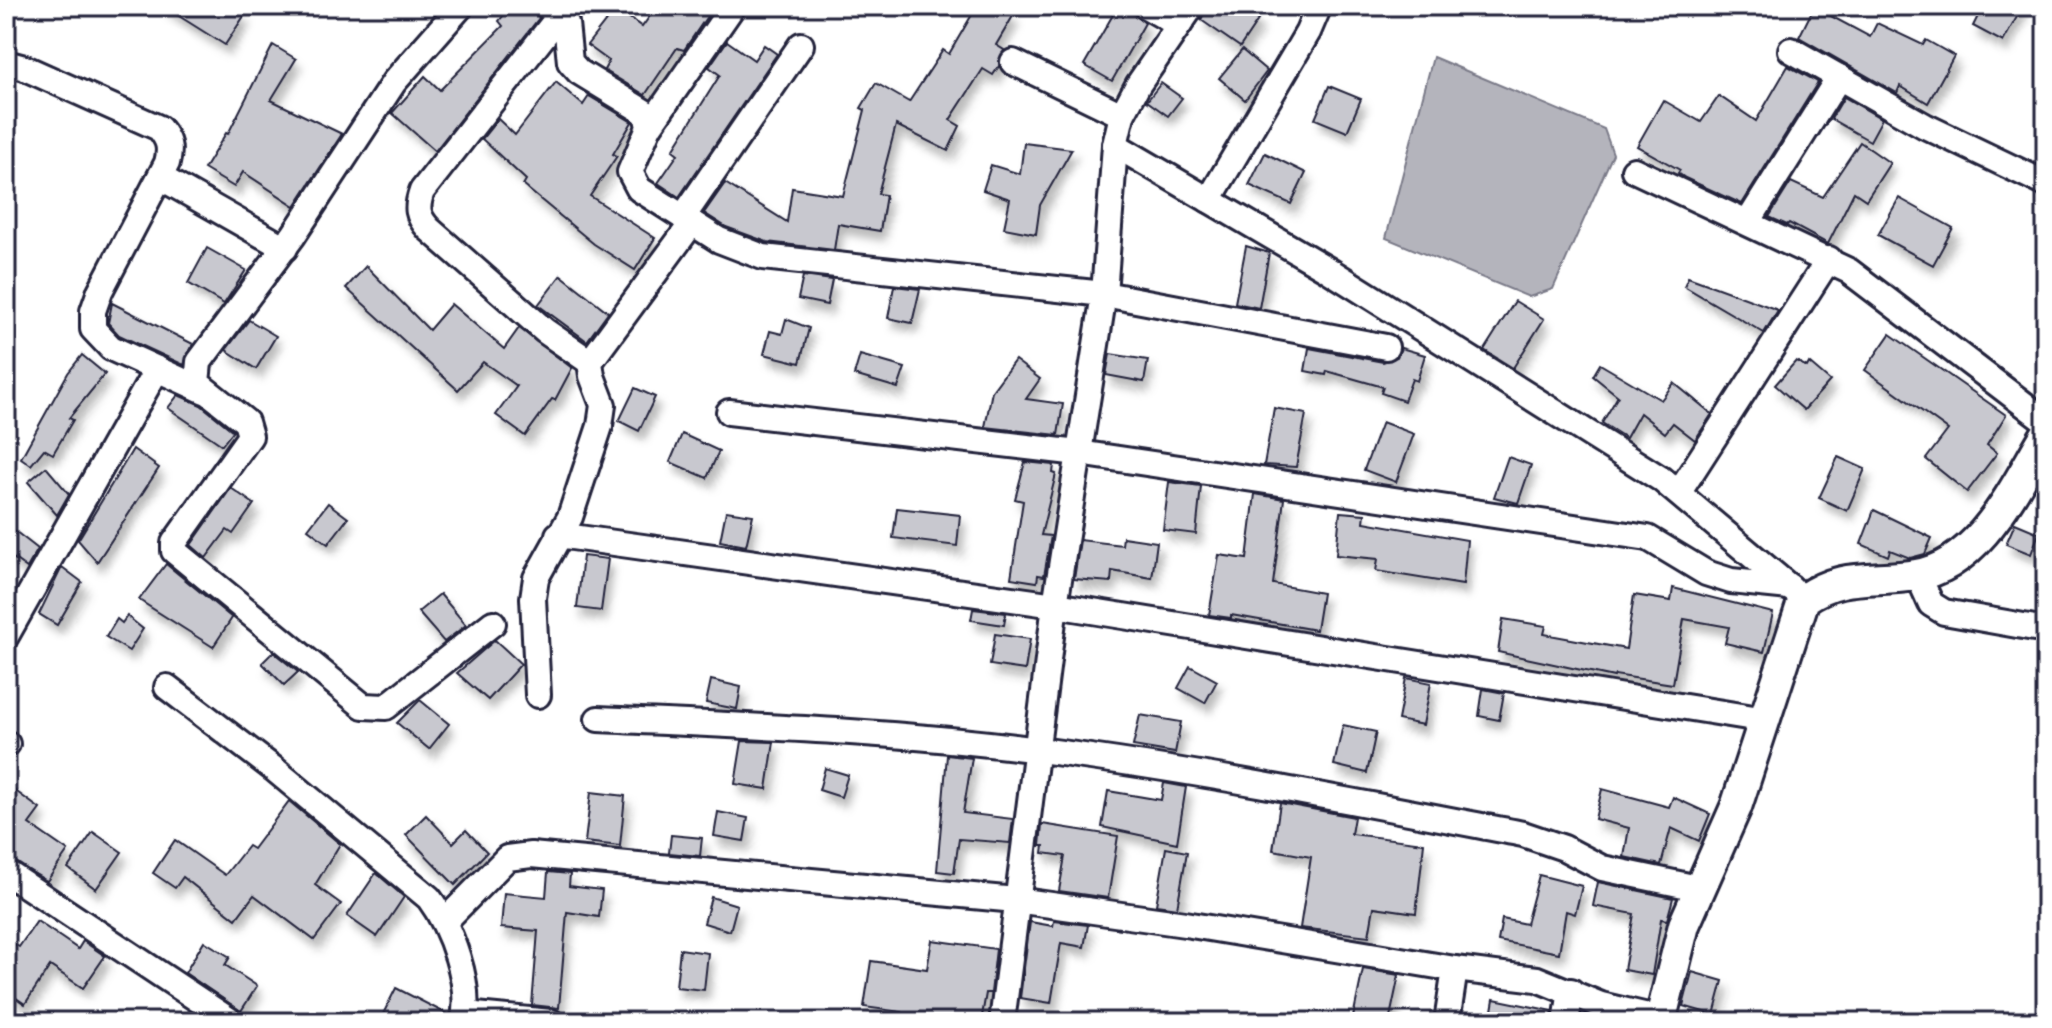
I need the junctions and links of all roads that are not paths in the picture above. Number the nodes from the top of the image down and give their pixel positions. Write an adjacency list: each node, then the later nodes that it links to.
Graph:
1 (461, 6): 21 (street)
2 (733, 6): 13 (street)
3 (1146, 6): 6 (street)
4 (1319, 6): 18 (street)
5 (554, 11): 13 (street); 25 (street)
6 (1185, 15): 12 (street)
7 (801, 45): 19 (street)
8 (1791, 50): 11 (street)
9 (1013, 62): 12 (street)
10 (6, 63): 16 (street)
11 (1839, 77): 17 (street); 20 (street)
12 (1122, 115): 14 (street)
13 (649, 127): 19 (street)
14 (1115, 145): 18 (street); 23 (street)
15 (1634, 170): 20 (street)
16 (160, 177): 21 (street); 26 (street)
17 (2046, 184)
18 (1209, 200): 32 (street)
19 (687, 220): 23 (street); 25 (street)
20 (1748, 222): 22 (street)
21 (285, 248): 27 (street)
22 (1829, 259): 29 (street); 32 (street)
23 (1104, 294): 24 (street); 31 (street)
24 (1386, 347)
25 (590, 362): 33 (street)
26 (157, 369): 27 (street); 38 (street)
27 (205, 391): 37 (street)
28 (729, 412): 31 (street)
29 (2046, 421)
30 (2043, 446): 34 (street)
31 (1079, 453): 35 (street); 36 (street)
32 (1679, 492): 35 (street)
33 (558, 535): 36 (street); 41 (street)
34 (1918, 575): 35 (street); 39 (street)
35 (1797, 593): 43 (street)
36 (1055, 605): 43 (street); 44 (street)
37 (493, 623)
38 (8, 627)
39 (2046, 630)
40 (167, 687): 48 (street)
41 (538, 695)
42 (598, 719): 44 (street)
43 (1766, 720): 46 (street)
44 (1037, 749): 46 (street); 47 (street)
45 (6, 872): 53 (street)
46 (1698, 888): 52 (street)
47 (1016, 900): 48 (street); 49 (street); 55 (street)
48 (446, 920): 51 (street)
49 (1455, 969): 50 (street); 56 (street)
50 (1571, 991): 52 (street); 57 (street)
51 (464, 1018): 54 (street)
52 (1660, 1020)
53 (232, 1022)
54 (551, 1022)
55 (1002, 1022)
56 (1447, 1022)
57 (1566, 1022)

